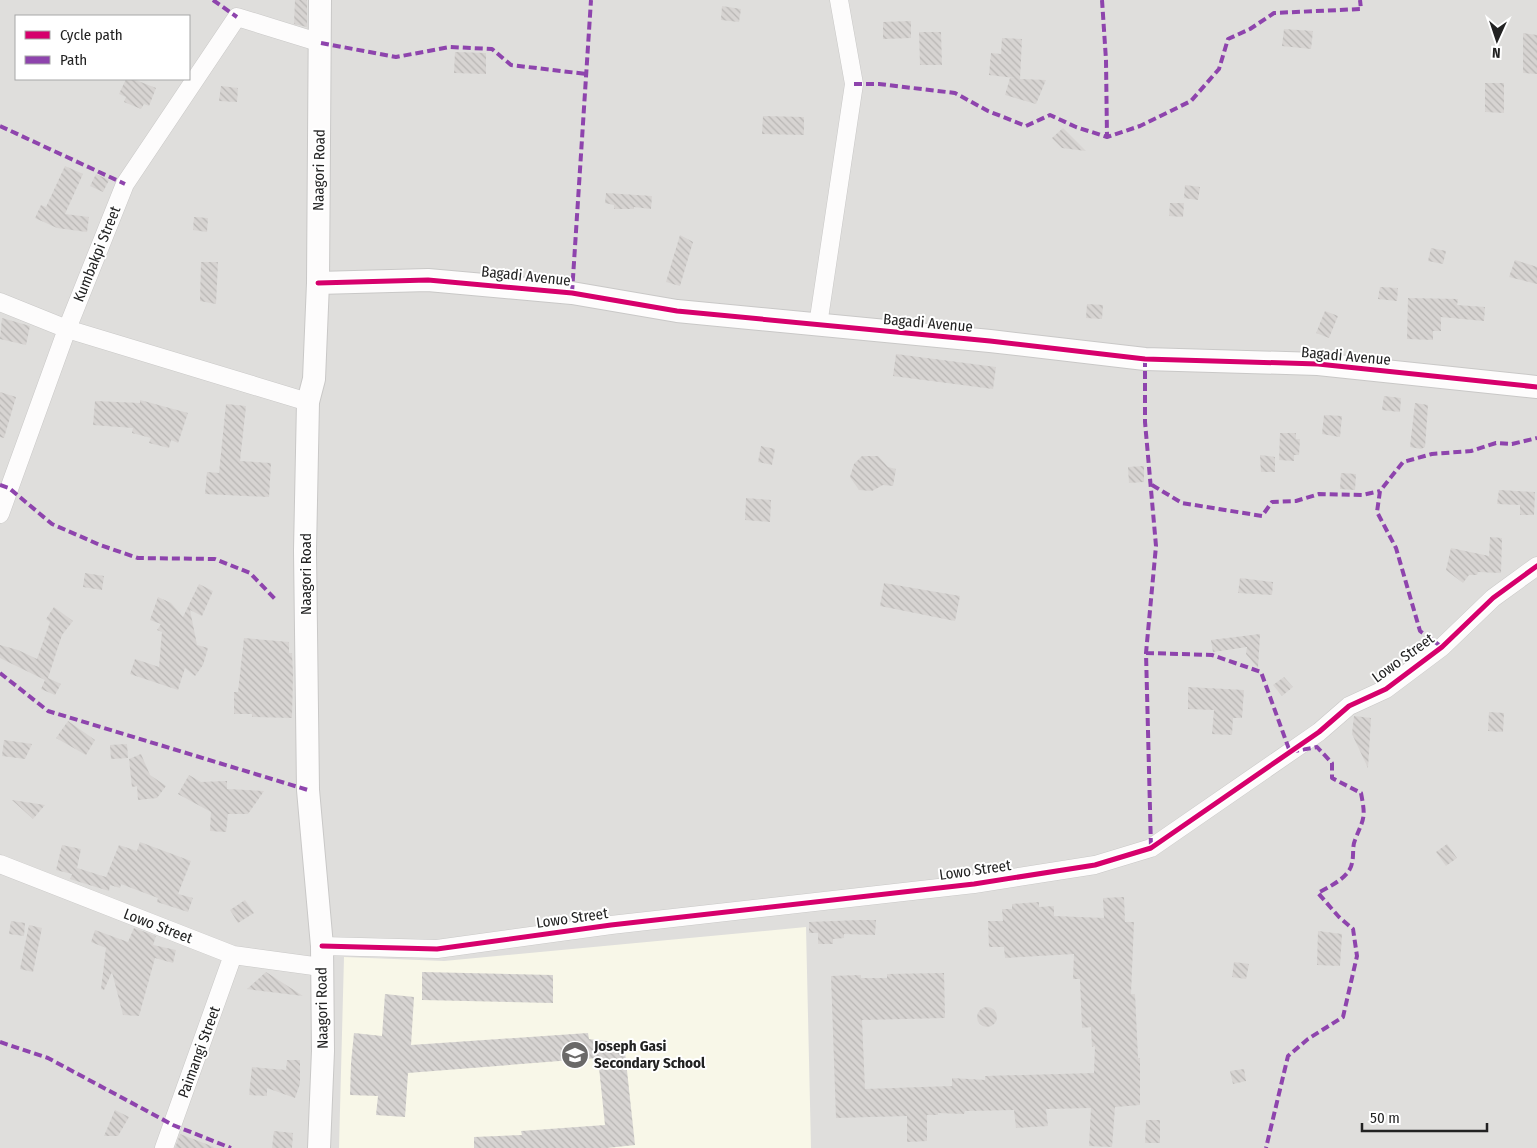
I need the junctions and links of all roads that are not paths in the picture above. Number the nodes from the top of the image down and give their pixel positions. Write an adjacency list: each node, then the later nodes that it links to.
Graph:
1 (320, 0): 3 (street, Naagori Road)
2 (839, 0): 6 (street)
3 (321, 43): 4 (street, Naagori Road); 7 (street, Kumbakpi Street)
4 (318, 283): 6 (street, Bagadi Avenue); 9 (street, Naagori Road)
5 (0, 302): 7 (street)
6 (818, 325): 8 (street, Bagadi Avenue)
7 (67, 329): 9 (street); 10 (street, Kumbakpi Street)
8 (1537, 387)
9 (308, 402): 14 (street, Naagori Road)
10 (0, 514)
11 (1537, 566): 14 (street, Lowo Street)
12 (0, 864): 13 (street, Lowo Street)
13 (233, 955): 14 (street, Lowo Street); 15 (street, Paimangi Street)
14 (322, 957): 16 (street, Naagori Road)
15 (164, 1148)
16 (319, 1148)

